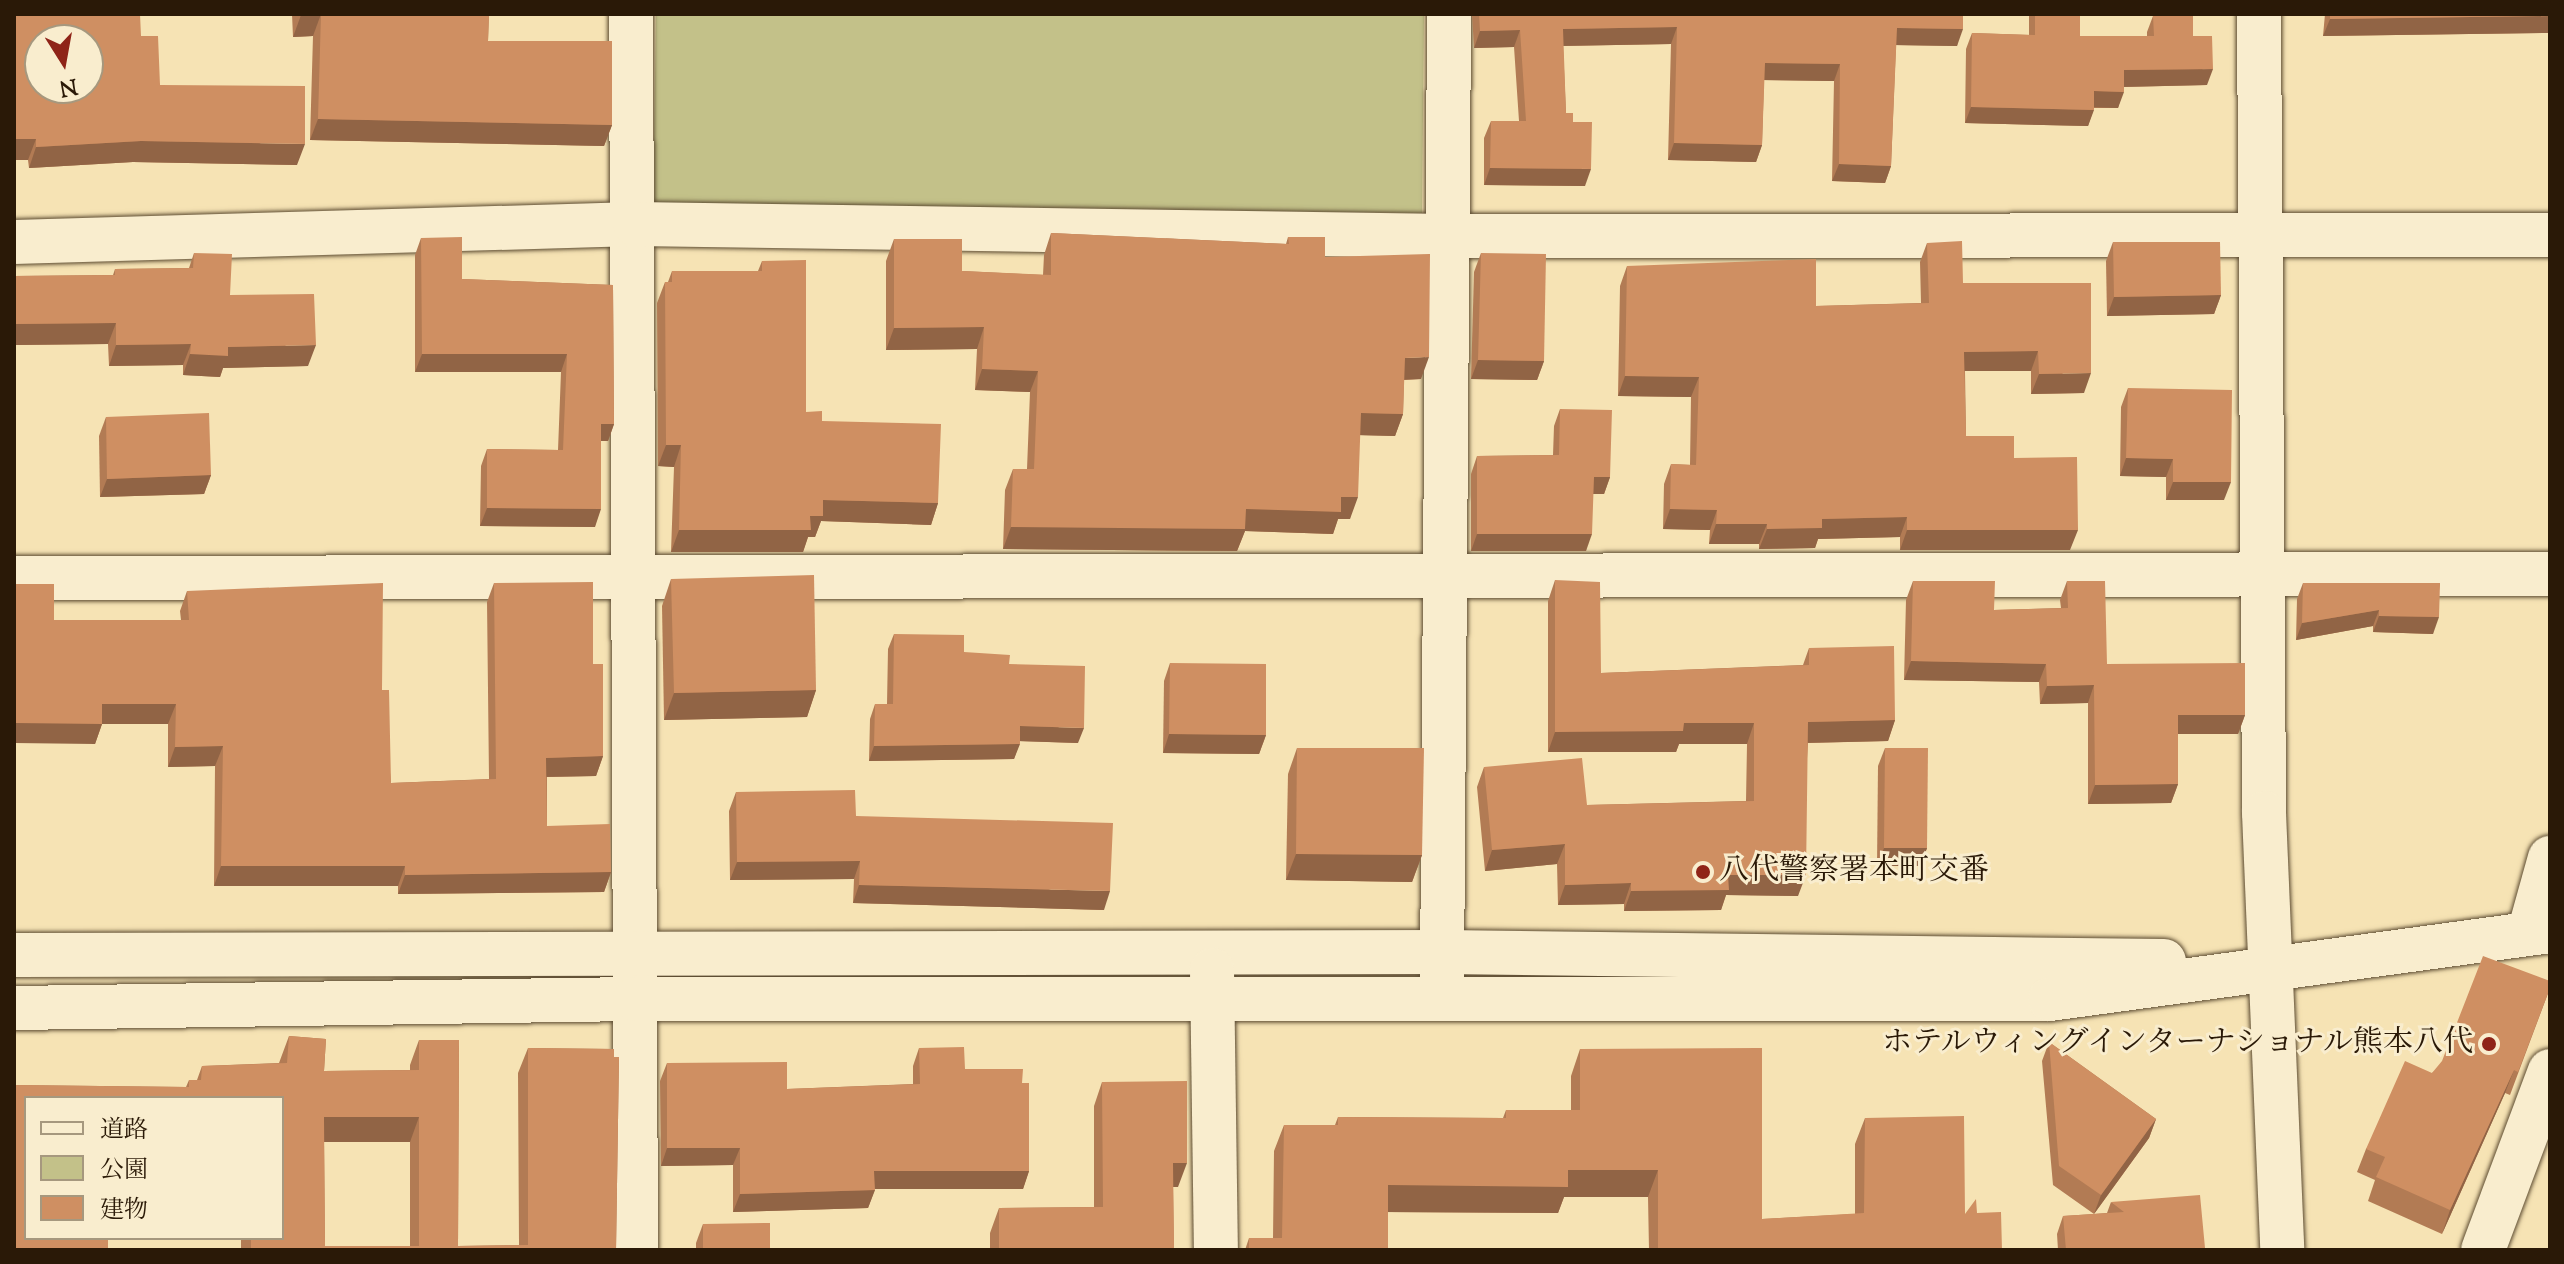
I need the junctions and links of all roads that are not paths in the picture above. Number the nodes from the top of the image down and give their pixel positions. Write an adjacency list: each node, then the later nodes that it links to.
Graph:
1 (631, 14): 4 (street)
2 (1449, 14): 7 (street)
3 (2259, 14): 5 (street)
4 (635, 224): 7 (street); 8 (street); 11 (street)
5 (2262, 233): 6 (street); 7 (street); 12 (street)
6 (2550, 235)
7 (1448, 236): 9 (street)
8 (14, 242)
9 (1442, 573): 11 (street); 12 (street); 18 (street)
10 (2550, 574): 12 (street)
11 (633, 575): 13 (street); 16 (street)
12 (2262, 577): 20 (street)
13 (14, 578)
14 (2550, 858): 15 (street)
15 (2539, 932): 20 (street)
16 (635, 952): 17 (street); 19 (street); 23 (street)
17 (1212, 952): 18 (street); 21 (street)
18 (1443, 952): 20 (street); 22 (street)
19 (14, 955)
20 (2271, 965): 22 (street); 28 (street)
21 (1213, 997): 22 (street); 23 (street); 27 (street)
22 (1440, 998)
23 (635, 999): 24 (street); 26 (street)
24 (14, 1008)
25 (2550, 1071): 29 (street)
26 (636, 1250)
27 (1216, 1250)
28 (2282, 1250)
29 (2483, 1250)

